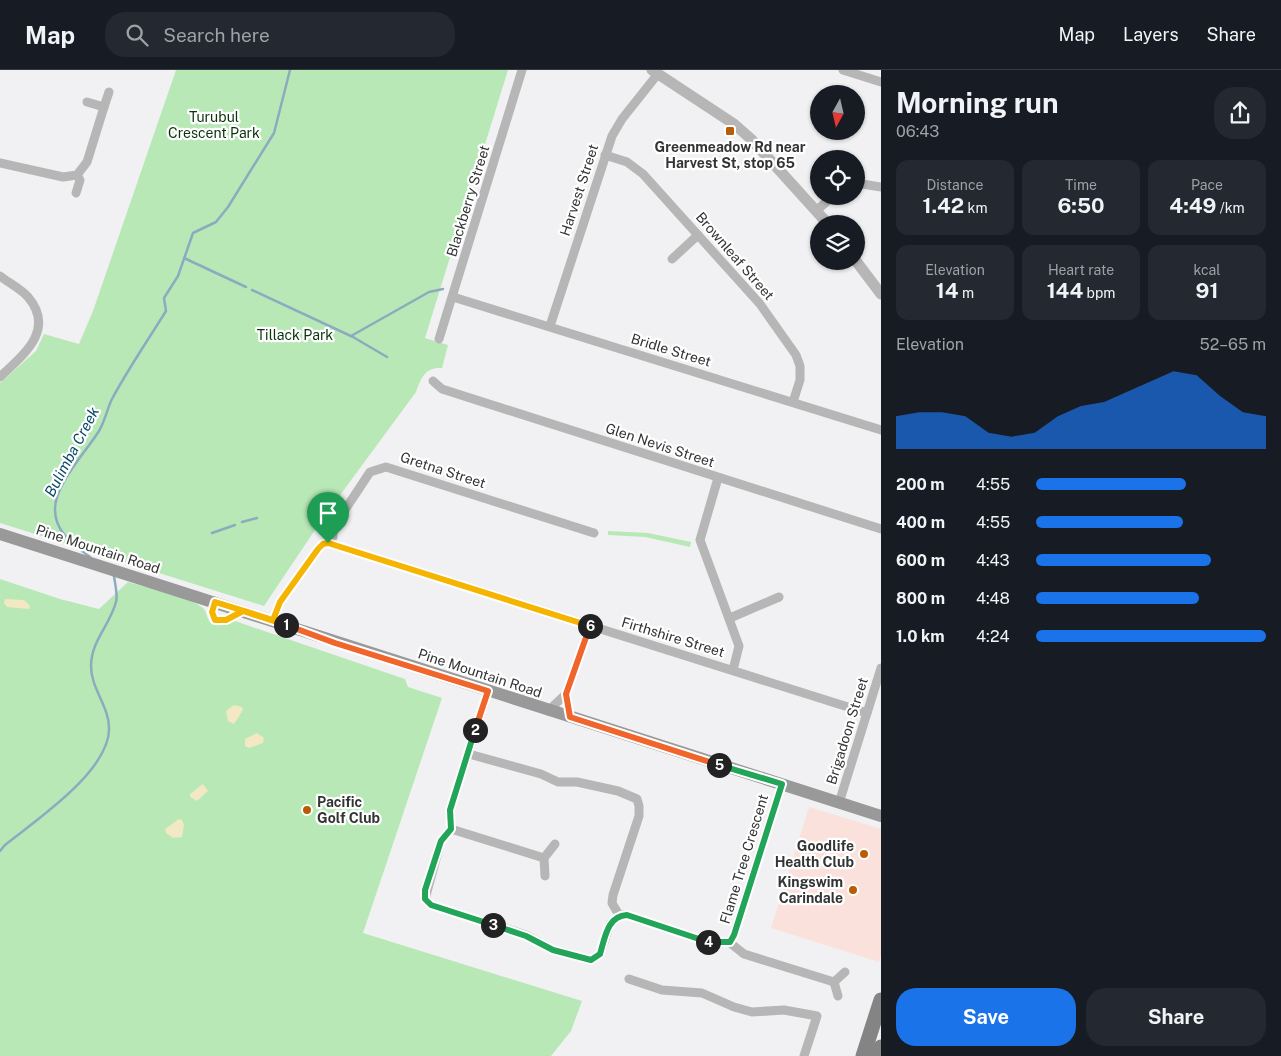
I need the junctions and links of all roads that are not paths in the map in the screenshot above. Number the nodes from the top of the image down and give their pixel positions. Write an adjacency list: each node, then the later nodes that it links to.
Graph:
1 (522, 70): 22 (street, Blackberry Street)
2 (843, 70): 4 (street)
3 (655, 72): 8 (street, Harvest Street); 15 (street)
4 (881, 82)
5 (109, 92): 7 (street)
6 (87, 102): 7 (street)
7 (104, 107): 10 (street)
8 (605, 155): 17 (street, Brownleaf Street); 23 (street, Harvest Street)
9 (0, 163): 10 (street)
10 (77, 175): 13 (street)
11 (865, 184): 12 (street)
12 (881, 187)
13 (76, 193)
14 (823, 205): 15 (street)
15 (817, 210): 16 (street)
16 (821, 215)
17 (698, 234): 18 (street); 27 (street, Brownleaf Street)
18 (672, 259)
19 (863, 270): 21 (street)
20 (0, 276): 25 (street)
21 (881, 294)
22 (453, 296): 23 (street, Bridle Street); 24 (street, Blackberry Street)
23 (550, 326): 27 (street, Bridle Street)
24 (439, 339)
25 (0, 377)
26 (433, 381): 29 (street, Glen Nevis Street)
27 (793, 402): 28 (street, Bridle Street)
28 (881, 430)
29 (718, 478): 30 (street, Glen Nevis Street); 35 (street)
30 (881, 529)
31 (594, 533): 33 (street, Gretna Street)
32 (0, 534): 36 (main road, Pine Mountain Road)
33 (328, 543): 36 (street, Gretna Street); 37 (street, Firthshire Street)
34 (779, 597): 35 (street)
35 (730, 618): 39 (street)
36 (273, 620): 40 (main road, Pine Mountain Road)
37 (590, 626): 39 (street, Firthshire Street); 41 (street)
38 (881, 668): 43 (street, Brigadoon Street)
39 (732, 670): 43 (street, Firthshire Street)
40 (488, 691): 42 (main road, Pine Mountain Road); 45 (street)
41 (566, 694): 42 (street); 44 (street)
42 (548, 710): 44 (main road, Pine Mountain Road)
43 (867, 713): 47 (street, Brigadoon Street)
44 (570, 717): 46 (main road, Pine Mountain Road)
45 (468, 754): 49 (street); 53 (street)
46 (782, 784): 47 (main road, Pine Mountain Road); 54 (street, Flame Tree Crescent)
47 (839, 803): 48 (main road, Pine Mountain Road)
48 (881, 816)
49 (451, 829): 51 (street); 53 (street)
50 (554, 844): 51 (street)
51 (544, 858): 52 (street)
52 (545, 876)
53 (619, 915): 54 (street, Flame Tree Crescent)
54 (730, 942): 57 (street)
55 (846, 972): 57 (street)
56 (629, 979): 61 (street)
57 (834, 982): 58 (street)
58 (838, 996)
59 (881, 1000): 62 (main road)
60 (881, 1047): 63 (main road)
61 (804, 1056)
62 (863, 1056)
63 (878, 1056)

